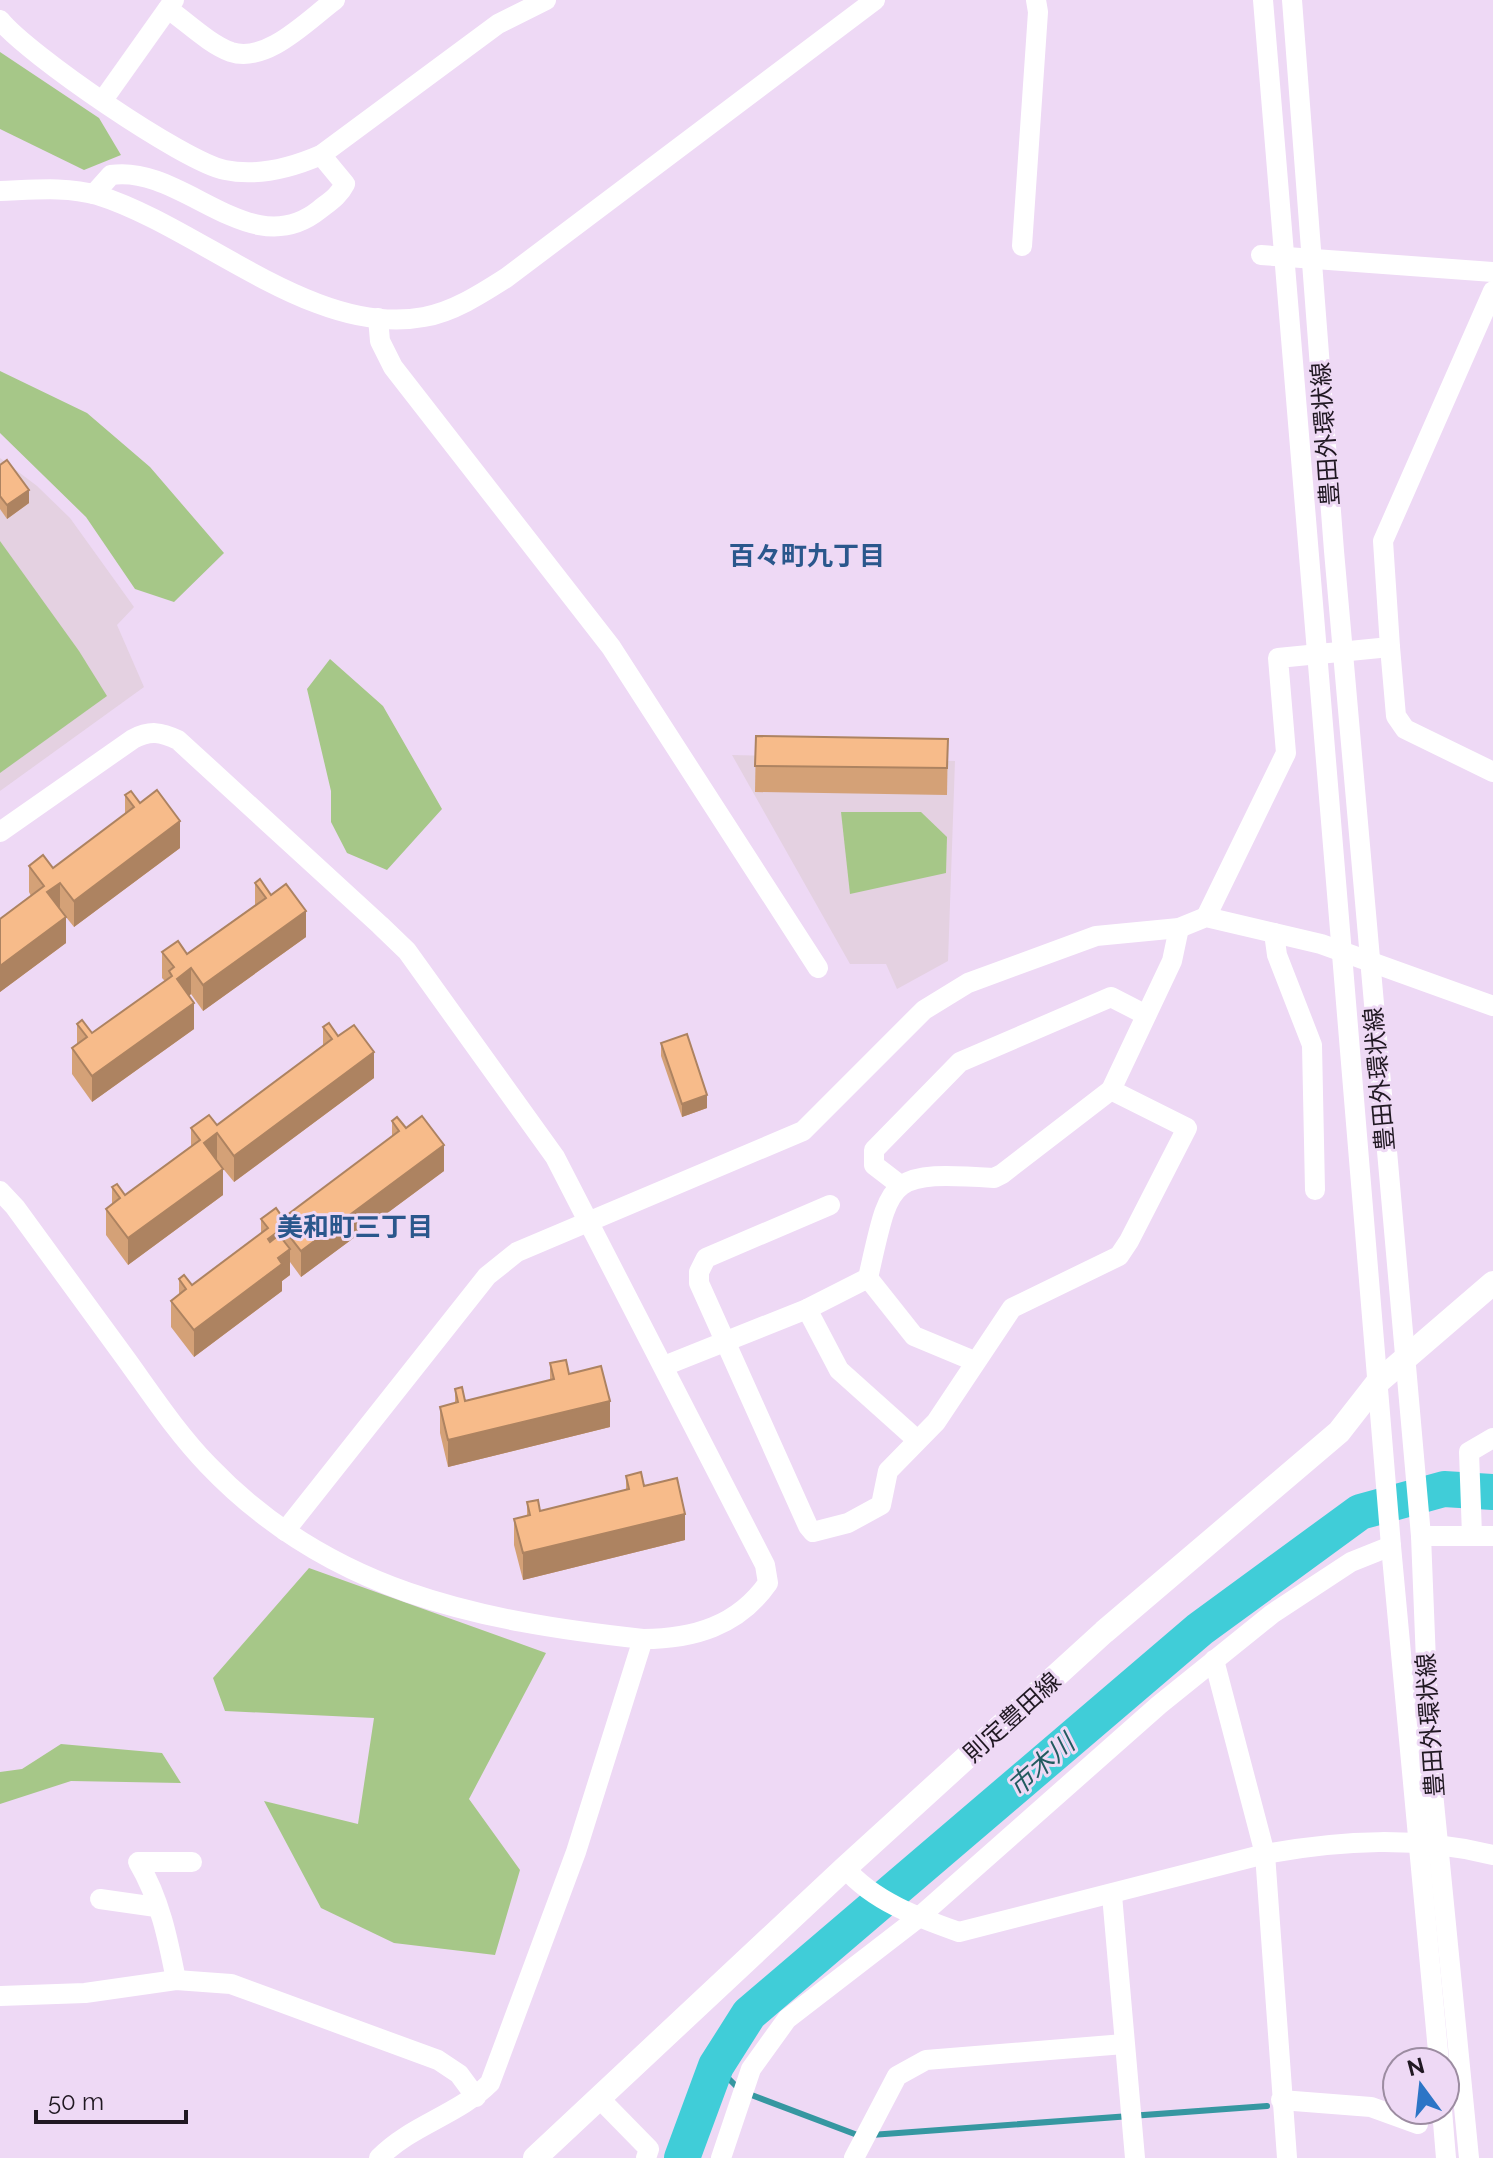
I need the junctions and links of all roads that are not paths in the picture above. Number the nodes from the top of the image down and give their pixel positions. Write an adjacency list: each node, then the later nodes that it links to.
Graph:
1 (335, 0): 7 (street)
2 (546, 0): 11 (street)
3 (875, 0): 8 (street)
4 (1036, 0): 14 (street)
5 (1263, 0): 41 (street, 豊田外環状線)
6 (1292, 0): 38 (street, 豊田外環状線)
7 (171, 5): 10 (street)
8 (851, 7): 18 (street)
9 (0, 20): 10 (street)
10 (103, 100): 11 (street)
11 (321, 155): 13 (street)
12 (0, 191): 13 (street)
13 (94, 194): 18 (street)
14 (1022, 246)
15 (1261, 255): 16 (street)
16 (1493, 272)
17 (1493, 291): 19 (street)
18 (378, 318): 25 (street)
19 (1390, 647): 20 (street); 22 (street)
20 (1493, 772)
21 (0, 832): 33 (street)
22 (1206, 917): 23 (street); 24 (street)
23 (1179, 928): 27 (street); 33 (street)
24 (1274, 933): 26 (street); 30 (street)
25 (818, 968)
26 (1493, 1006)
27 (1146, 1015): 28 (street); 29 (street)
28 (1111, 1090): 29 (street); 39 (street)
29 (900, 1185): 34 (street)
30 (1315, 1190)
31 (0, 1191): 45 (street)
32 (830, 1205): 37 (street)
33 (589, 1220): 40 (street); 45 (street)
34 (868, 1278): 36 (street); 39 (street)
35 (1493, 1283): 38 (main road, 則定豊田線)
36 (807, 1309): 37 (street); 43 (street)
37 (723, 1340): 40 (street); 43 (street)
38 (1404, 1357): 41 (main road, 則定豊田線); 44 (street, 豊田外環状線)
39 (974, 1361): 43 (street)
40 (664, 1366): 49 (street)
41 (1378, 1382): 48 (street, 豊田外環状線); 56 (main road, 則定豊田線)
42 (1493, 1438): 46 (street)
43 (916, 1439)
44 (1420, 1528): 46 (street); 52 (street, 豊田外環状線)
45 (285, 1531): 49 (street)
46 (1472, 1535): 47 (street)
47 (1493, 1536)
48 (1392, 1538): 50 (street); 51 (street, 豊田外環状線)
49 (643, 1639): 65 (street)
50 (1214, 1660): 53 (street); 60 (street)
51 (1418, 1843): 52 (street); 53 (street); 64 (street, 豊田外環状線)
52 (1440, 1845): 54 (street); 78 (street, 豊田外環状線)
53 (1265, 1854): 57 (street); 67 (street)
54 (1493, 1855)
55 (192, 1862): 59 (street)
56 (851, 1876): 60 (street); 66 (main road, 則定豊田線)
57 (1112, 1895): 60 (street); 63 (street)
58 (100, 1899): 59 (street)
59 (156, 1907): 61 (street)
60 (918, 1918): 74 (street)
61 (176, 1980): 62 (street); 65 (street)
62 (0, 1996)
63 (1124, 2044): 70 (street); 75 (street)
64 (1437, 2046)
65 (476, 2097): 71 (street)
66 (600, 2099): 72 (main road, 則定豊田線); 73 (street)
67 (1281, 2100): 68 (street); 76 (street)
68 (1381, 2111)
69 (1443, 2126): 77 (street)
70 (861, 2144)
71 (379, 2158)
72 (535, 2158)
73 (646, 2158)
74 (721, 2158)
75 (1135, 2158)
76 (1287, 2158)
77 (1446, 2158)
78 (1469, 2158)

